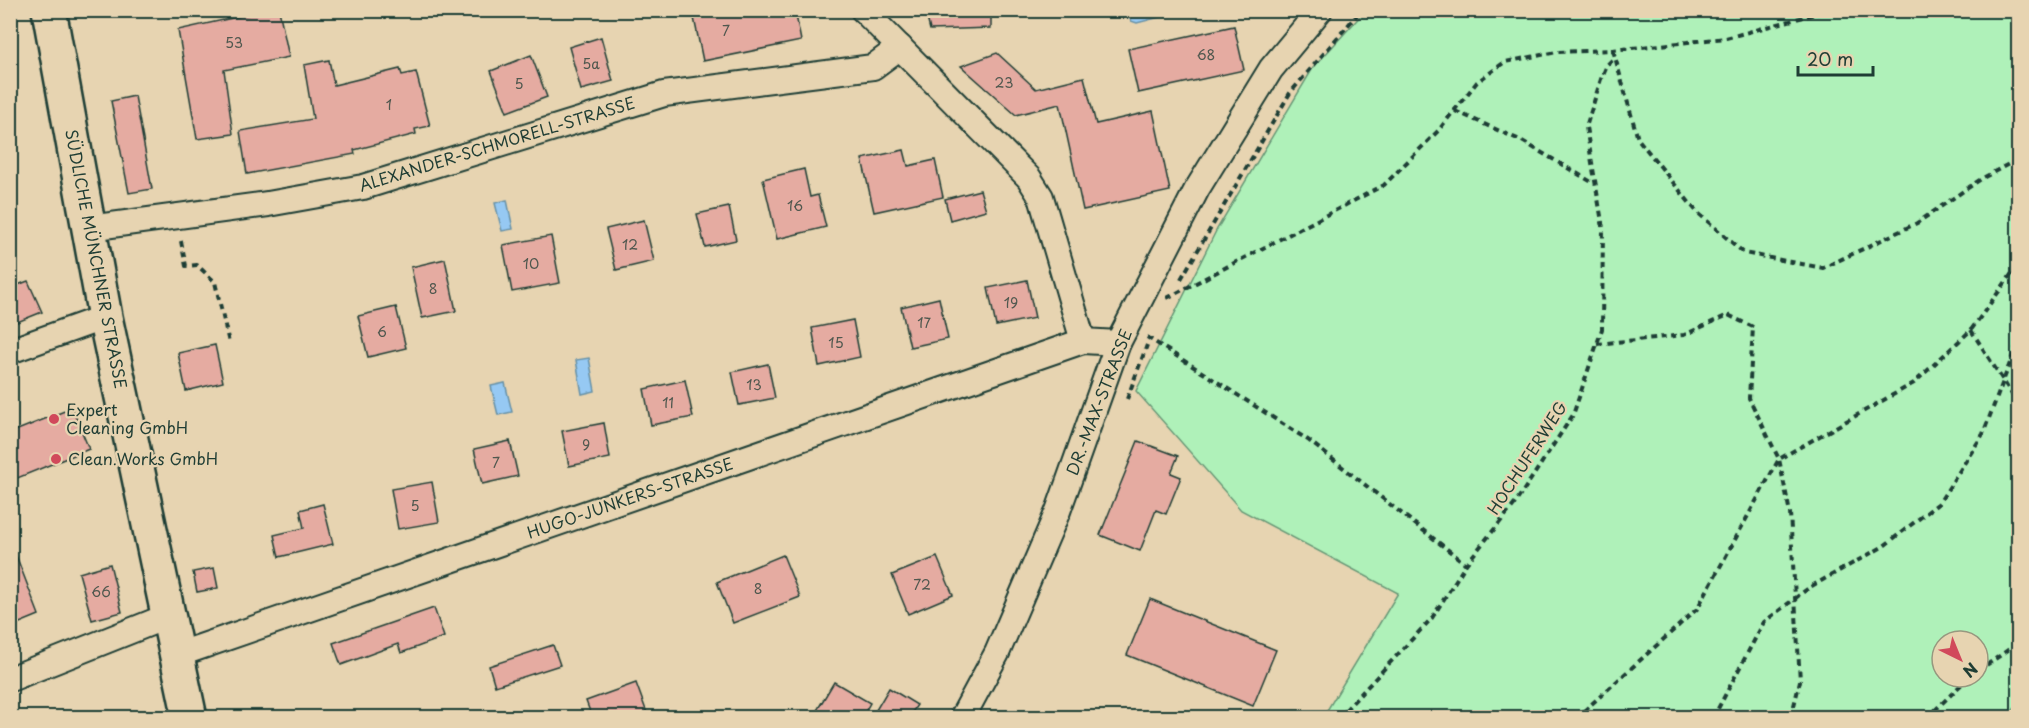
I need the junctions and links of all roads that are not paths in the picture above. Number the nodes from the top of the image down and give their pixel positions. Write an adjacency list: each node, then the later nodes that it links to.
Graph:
1 (49, 10): 5 (main road, SÜDLICHE MÜNCHNER STRASSE)
2 (863, 10): 4 (street)
3 (1320, 10): 8 (street, DR.-MAX-STRASSE)
4 (900, 47): 5 (street, ALEXANDER-SCHMORELL-STRASSE); 7 (street)
5 (89, 228): 6 (main road, SÜDLICHE MÜNCHNER STRASSE)
6 (105, 317): 9 (street); 10 (main road, SÜDLICHE MÜNCHNER STRASSE)
7 (1083, 341): 8 (street); 11 (street, HUGO-JUNKERS-STRASSE)
8 (1118, 343): 14 (street, DR.-MAX-STRASSE)
9 (10, 351)
10 (168, 616): 11 (main road, SÜDLICHE MÜNCHNER STRASSE); 12 (street)
11 (177, 655): 13 (main road, SÜDLICHE MÜNCHNER STRASSE)
12 (10, 678)
13 (190, 717)
14 (962, 717)

